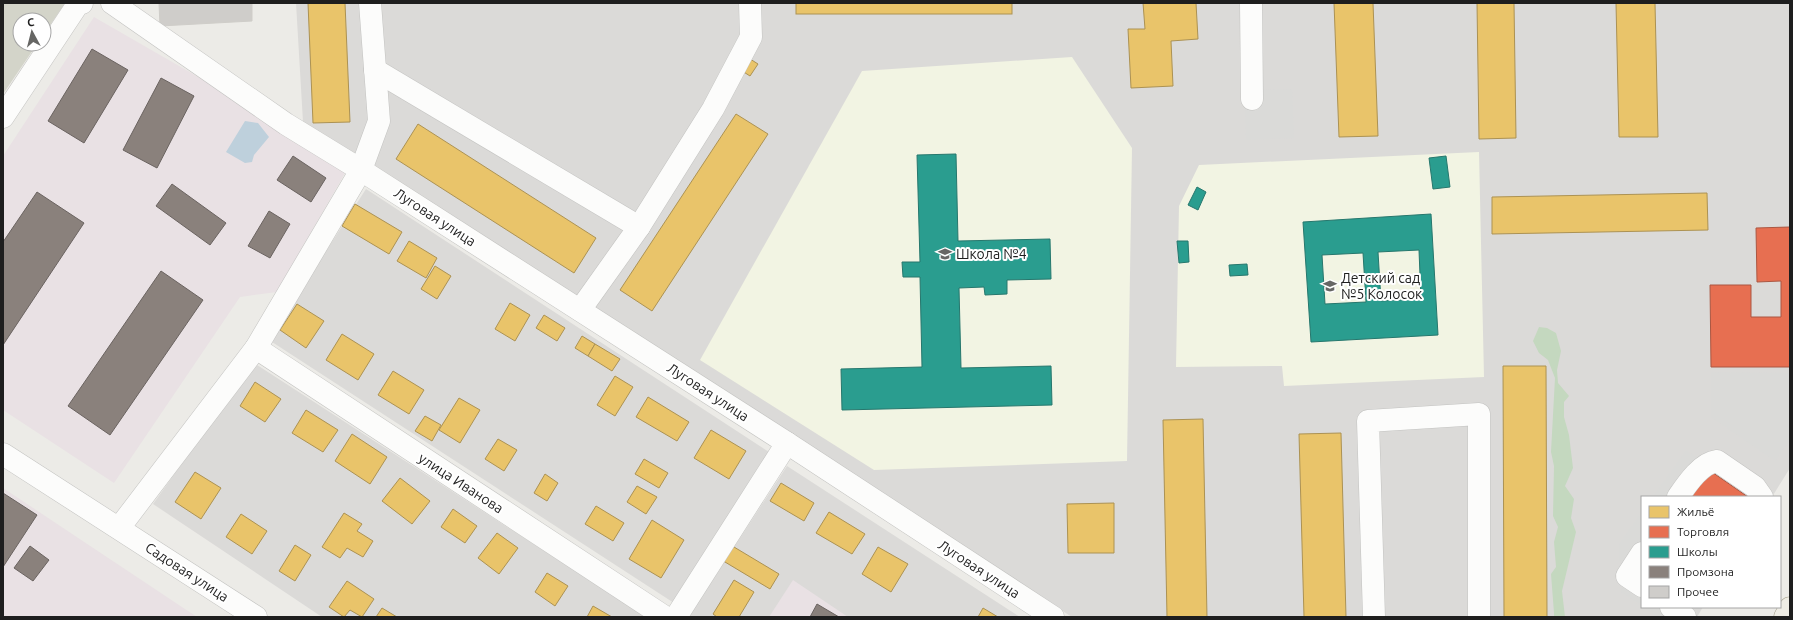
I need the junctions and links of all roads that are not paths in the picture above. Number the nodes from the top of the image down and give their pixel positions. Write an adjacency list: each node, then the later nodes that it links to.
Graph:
1 (82, 3): 8 (street)
2 (112, 3): 9 (street, Луговая улица)
3 (370, 3): 6 (street)
4 (750, 3): 10 (street)
5 (1251, 3): 7 (street)
6 (375, 70): 9 (street); 10 (street)
7 (1252, 99)
8 (3, 117)
9 (361, 170): 11 (street, Луговая улица); 12 (street)
10 (639, 227): 11 (street)
11 (580, 310): 13 (street, Луговая улица)
12 (256, 348): 19 (street); 26 (street, улица Иванова)
13 (787, 443): 27 (street); 28 (street, Луговая улица)
14 (3, 454): 19 (street, Садовая улица)
15 (1704, 468): 16 (street); 17 (street); 18 (street)
16 (1679, 496)
17 (1757, 496)
18 (1761, 496)
19 (119, 528): 25 (street, Садовая улица)
20 (1641, 555): 21 (street)
21 (1641, 585)
22 (1672, 608): 31 (street)
23 (1695, 608): 32 (street)
24 (1790, 608): 33 (main road)
25 (256, 617)
26 (665, 617)
27 (676, 617)
28 (1053, 617)
29 (1374, 617): 30 (street)
30 (1479, 617)
31 (1685, 617)
32 (1689, 617)
33 (1785, 617)

